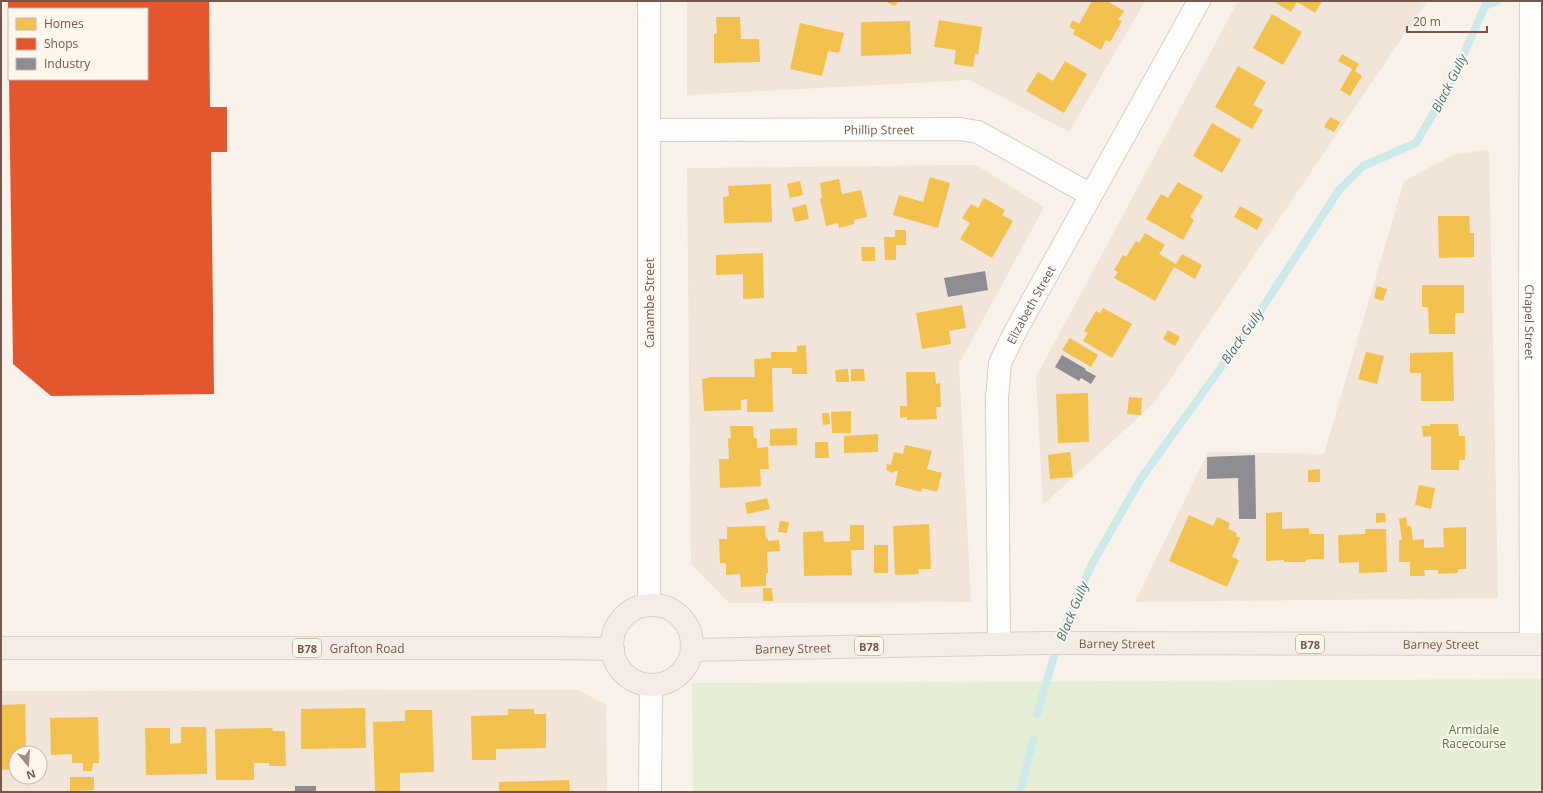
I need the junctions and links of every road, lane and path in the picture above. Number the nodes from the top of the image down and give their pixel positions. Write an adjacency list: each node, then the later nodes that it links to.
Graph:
1 (649, 1): 4 (street, Canambe Street)
2 (1199, 1): 5 (street, Elizabeth Street)
3 (1531, 1): 8 (street, Chapel Street)
4 (650, 130): 5 (street, Phillip Street); 6 (street, Canambe Street)
5 (1091, 195): 7 (street, Elizabeth Street)
6 (649, 605): 10 (main road); 11 (main road)
7 (999, 644): 8 (main road, Barney Street / B78); 11 (main road, Barney Street / B78)
8 (1537, 644)
9 (1, 648): 10 (main road, Grafton Road / B78)
10 (612, 649): 12 (main road)
11 (692, 650): 12 (main road)
12 (651, 685): 13 (street)
13 (650, 792)

